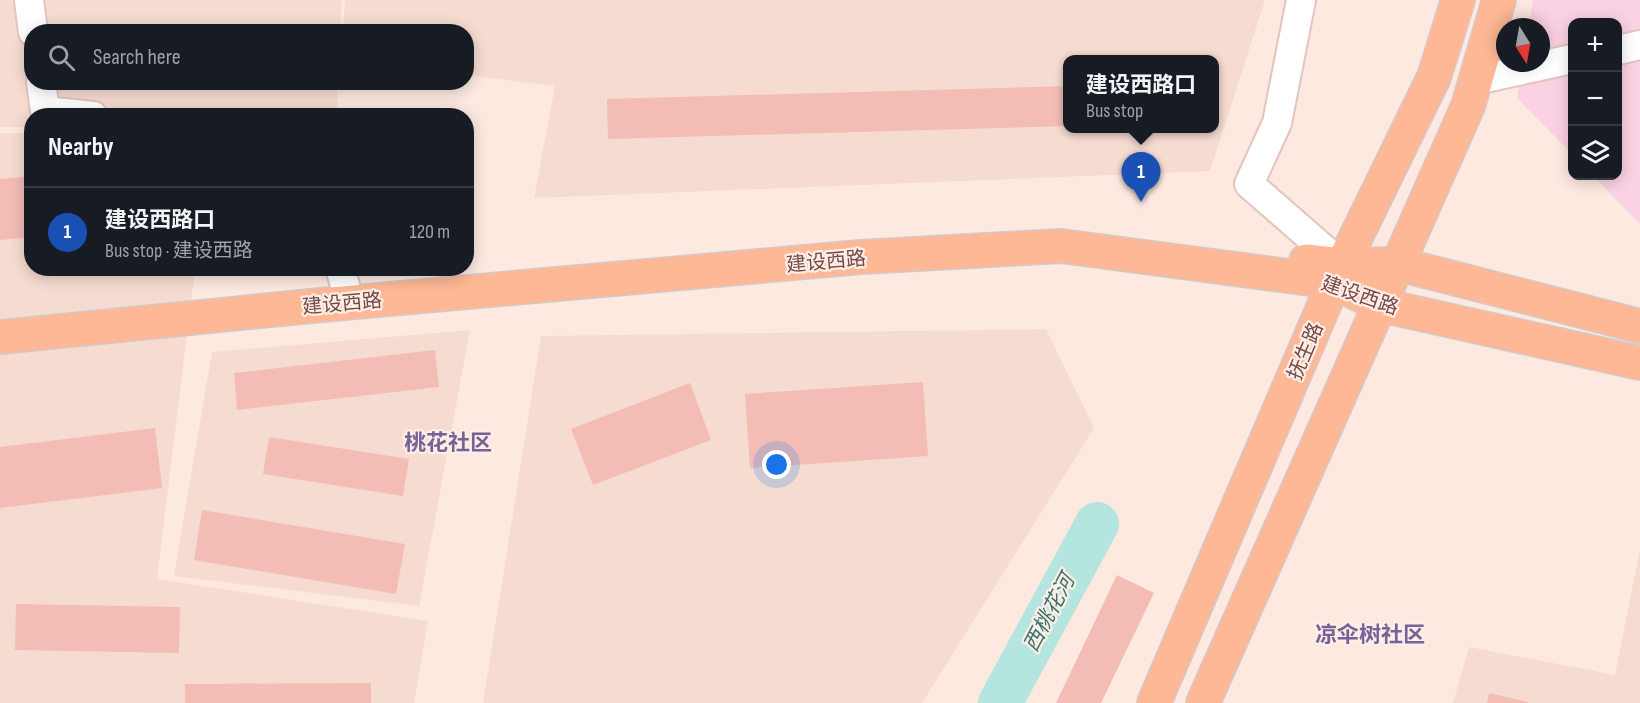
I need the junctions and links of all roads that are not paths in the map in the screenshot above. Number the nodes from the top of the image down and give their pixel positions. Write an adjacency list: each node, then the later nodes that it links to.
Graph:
1 (29, 0): 5 (street)
2 (1301, 0): 14 (street)
3 (1458, 0): 14 (main road, 抚生路)
4 (1499, 0): 9 (main road)
5 (32, 24)
6 (1640, 45): 7 (street)
7 (1622, 49)
8 (1568, 60): 9 (street)
9 (1476, 80): 12 (main road)
10 (42, 90): 11 (street)
11 (45, 108)
12 (1398, 264): 14 (main road, 建设西路); 17 (main road); 19 (main road, 建设西路)
13 (474, 269): 14 (main road, 建设西路)
14 (1338, 274): 17 (main road, 建设西路); 20 (main road, 建设西路); 22 (main road, 抚生路)
15 (383, 276): 16 (main road, 建设西路)
16 (343, 279): 18 (main road, 建设西路)
17 (1380, 305): 21 (main road, 建设西路); 23 (main road)
18 (0, 322)
19 (1640, 326)
20 (0, 338)
21 (1640, 363)
22 (1154, 703)
23 (1203, 703)

